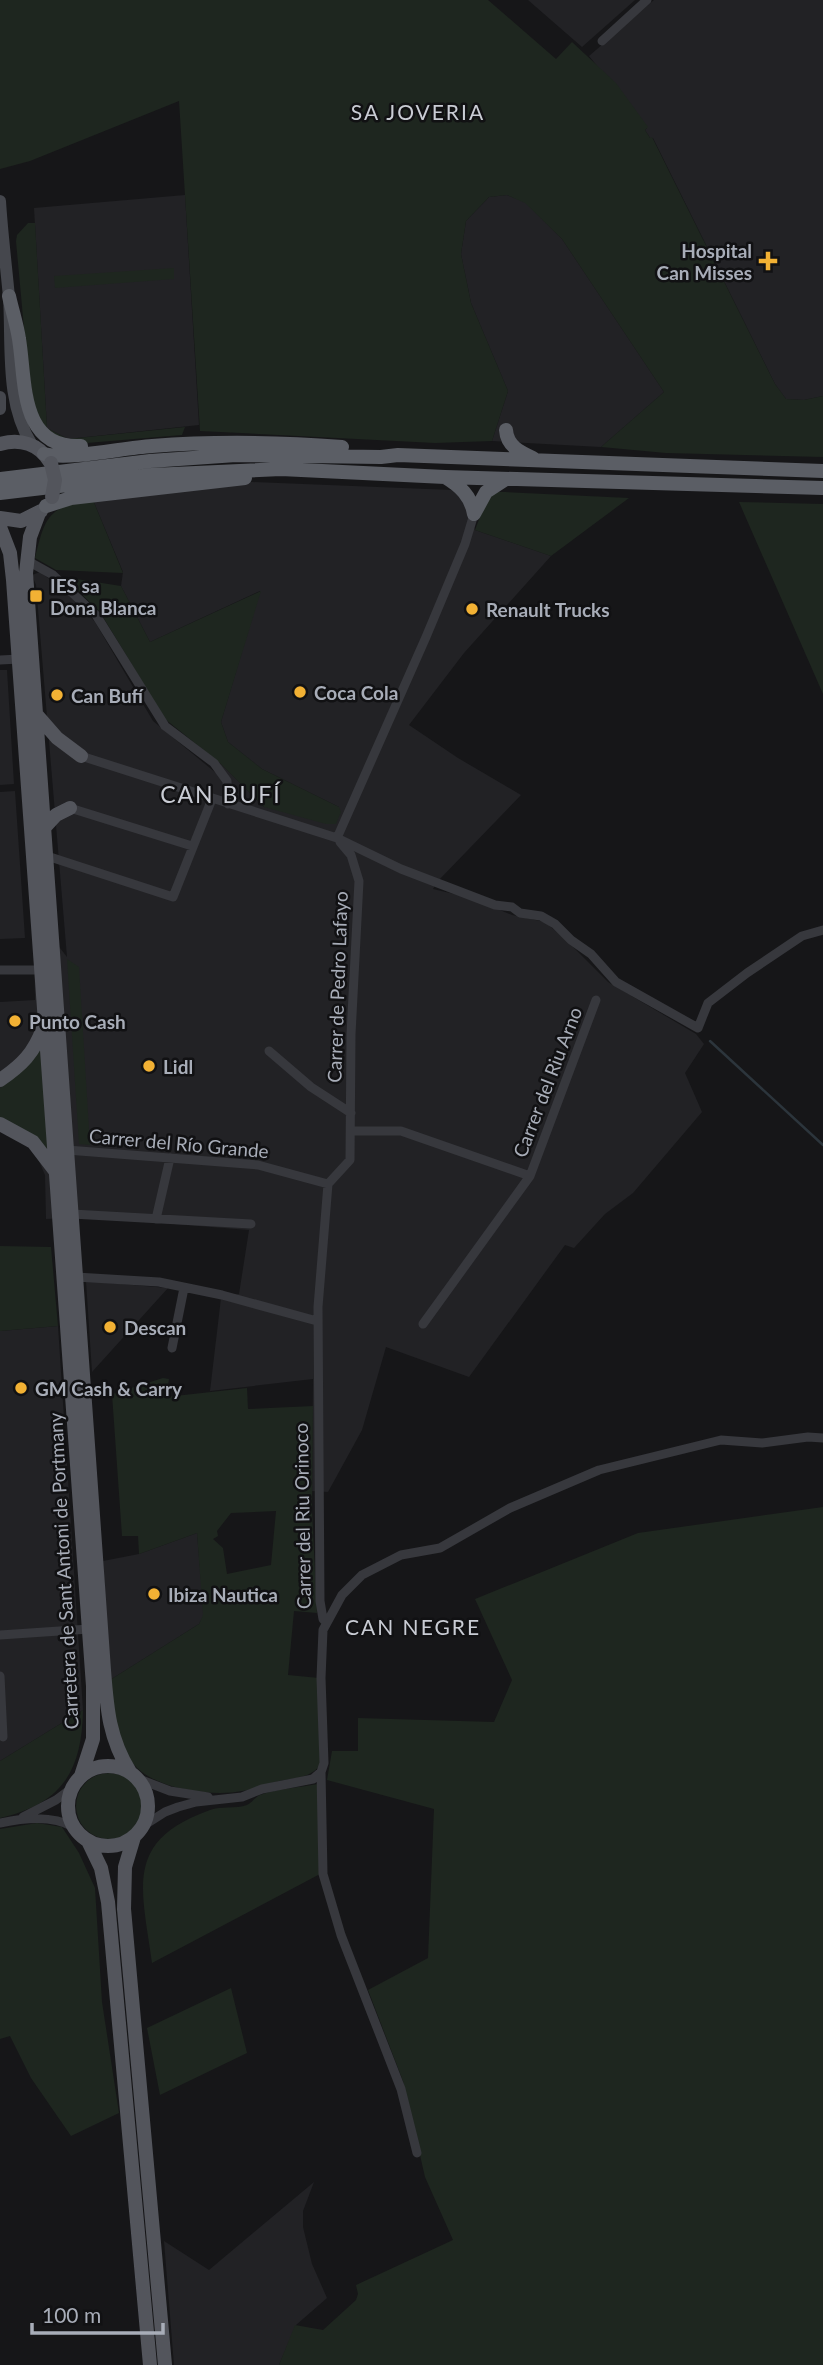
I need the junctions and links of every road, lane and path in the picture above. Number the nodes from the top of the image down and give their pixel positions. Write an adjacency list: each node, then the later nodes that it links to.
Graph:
1 (647, 0): 2 (street)
2 (601, 41)
3 (0, 201): 4 (main road)
4 (9, 296): 7 (highway); 9 (main road)
5 (0, 397): 6 (main road)
6 (0, 409)
7 (240, 441): 10 (highway); 11 (highway)
8 (0, 444): 9 (main road)
9 (32, 445): 11 (main road)
10 (398, 455): 12 (highway); 17 (highway)
11 (48, 458): 21 (main road, Carretera de Sant Antoni de Portmany, bridge)
12 (483, 459): 13 (highway); 13 (highway)
13 (538, 461): 15 (highway)
14 (281, 469): 16 (highway); 20 (highway); 21 (highway)
15 (823, 471)
16 (445, 477): 18 (highway); 22 (highway)
17 (0, 479)
18 (506, 479): 19 (highway); 22 (highway)
19 (823, 489)
20 (0, 493)
21 (46, 505): 23 (main road); 26 (main road, Carretera de Sant Antoni de Portmany)
22 (474, 514): 38 (street)
23 (0, 518)
24 (0, 527): 27 (main road, Carretera de Sant Antoni de Portmany)
25 (0, 554): 27 (main road)
26 (26, 560): 30 (main road, Carretera de Sant Antoni de Portmany); 35 (street)
27 (13, 580): 28 (main road, Carretera de Sant Antoni de Portmany)
28 (19, 659): 29 (street); 43 (main road, Carretera de Sant Antoni de Portmany)
29 (0, 660)
30 (36, 715): 31 (main road, Carretera de Sant Antoni de Portmany); 32 (main road)
31 (39, 754): 32 (main road); 33 (main road, Carretera de Sant Antoni de Portmany)
32 (81, 756): 34 (street)
33 (42, 797): 36 (main road); 37 (main road, Carretera de Sant Antoni de Portmany)
34 (212, 799): 35 (street); 39 (street)
35 (228, 804): 38 (street)
36 (70, 808): 37 (main road); 39 (street)
37 (44, 828): 40 (main road, Carretera de Sant Antoni de Portmany)
38 (337, 838): 41 (street); 48 (street, Carrer de Pedro Lafayo)
39 (192, 846): 40 (street)
40 (47, 856): 51 (main road, Carretera de Sant Antoni de Portmany)
41 (823, 930)
42 (0, 970): 43 (street)
43 (41, 970): 45 (main road, Carretera de Sant Antoni de Portmany)
44 (596, 1000): 54 (street, Carrer del Riu Arno)
45 (45, 1023): 47 (main road); 53 (main road, Carretera de Sant Antoni de Portmany)
46 (269, 1051): 48 (street)
47 (0, 1080)
48 (351, 1113): 50 (street, Carrer de Pedro Lafayo)
49 (0, 1124): 53 (main road)
50 (351, 1131): 54 (street, Carrer del Riu Arno); 55 (street, Carrer de Pedro Lafayo)
51 (67, 1150): 52 (street, Carrer del Río Grande); 56 (main road, Carretera de Sant Antoni de Portmany)
52 (170, 1158): 55 (street, Carrer del Río Grande); 57 (street)
53 (56, 1172): 66 (main road, Carretera de Sant Antoni de Portmany)
54 (530, 1176): 62 (street, Carrer del Riu Arno)
55 (328, 1184): 61 (street, Carrer del Riu Orinoco)
56 (72, 1214): 57 (street); 59 (main road, Carretera de Sant Antoni de Portmany)
57 (156, 1219): 58 (street)
58 (251, 1224)
59 (76, 1277): 60 (street); 71 (main road, Carretera de Sant Antoni de Portmany)
60 (184, 1288): 61 (street); 63 (street)
61 (317, 1321): 65 (street, Carrer del Riu Orinoco)
62 (423, 1324)
63 (172, 1348)
64 (823, 1438): 65 (street)
65 (326, 1622): 70 (street, Carrer del Riu Orinoco)
66 (89, 1629): 67 (street); 72 (main road, Carretera de Sant Antoni de Portmany)
67 (0, 1635)
68 (0, 1676): 69 (street)
69 (3, 1737)
70 (321, 1772): 74 (street); 80 (street, Carrer del Riu Orinoco)
71 (134, 1775): 72 (main road); 74 (street); 78 (main road)
72 (81, 1776): 73 (main road)
73 (72, 1788): 75 (street); 77 (main road)
74 (220, 1799): 78 (street)
75 (17, 1820): 76 (street); 77 (street)
76 (0, 1823)
77 (74, 1827): 79 (main road)
78 (139, 1832): 79 (main road); 82 (main road)
79 (88, 1840): 81 (main road)
80 (417, 2153)
81 (150, 2365)
82 (165, 2365)

